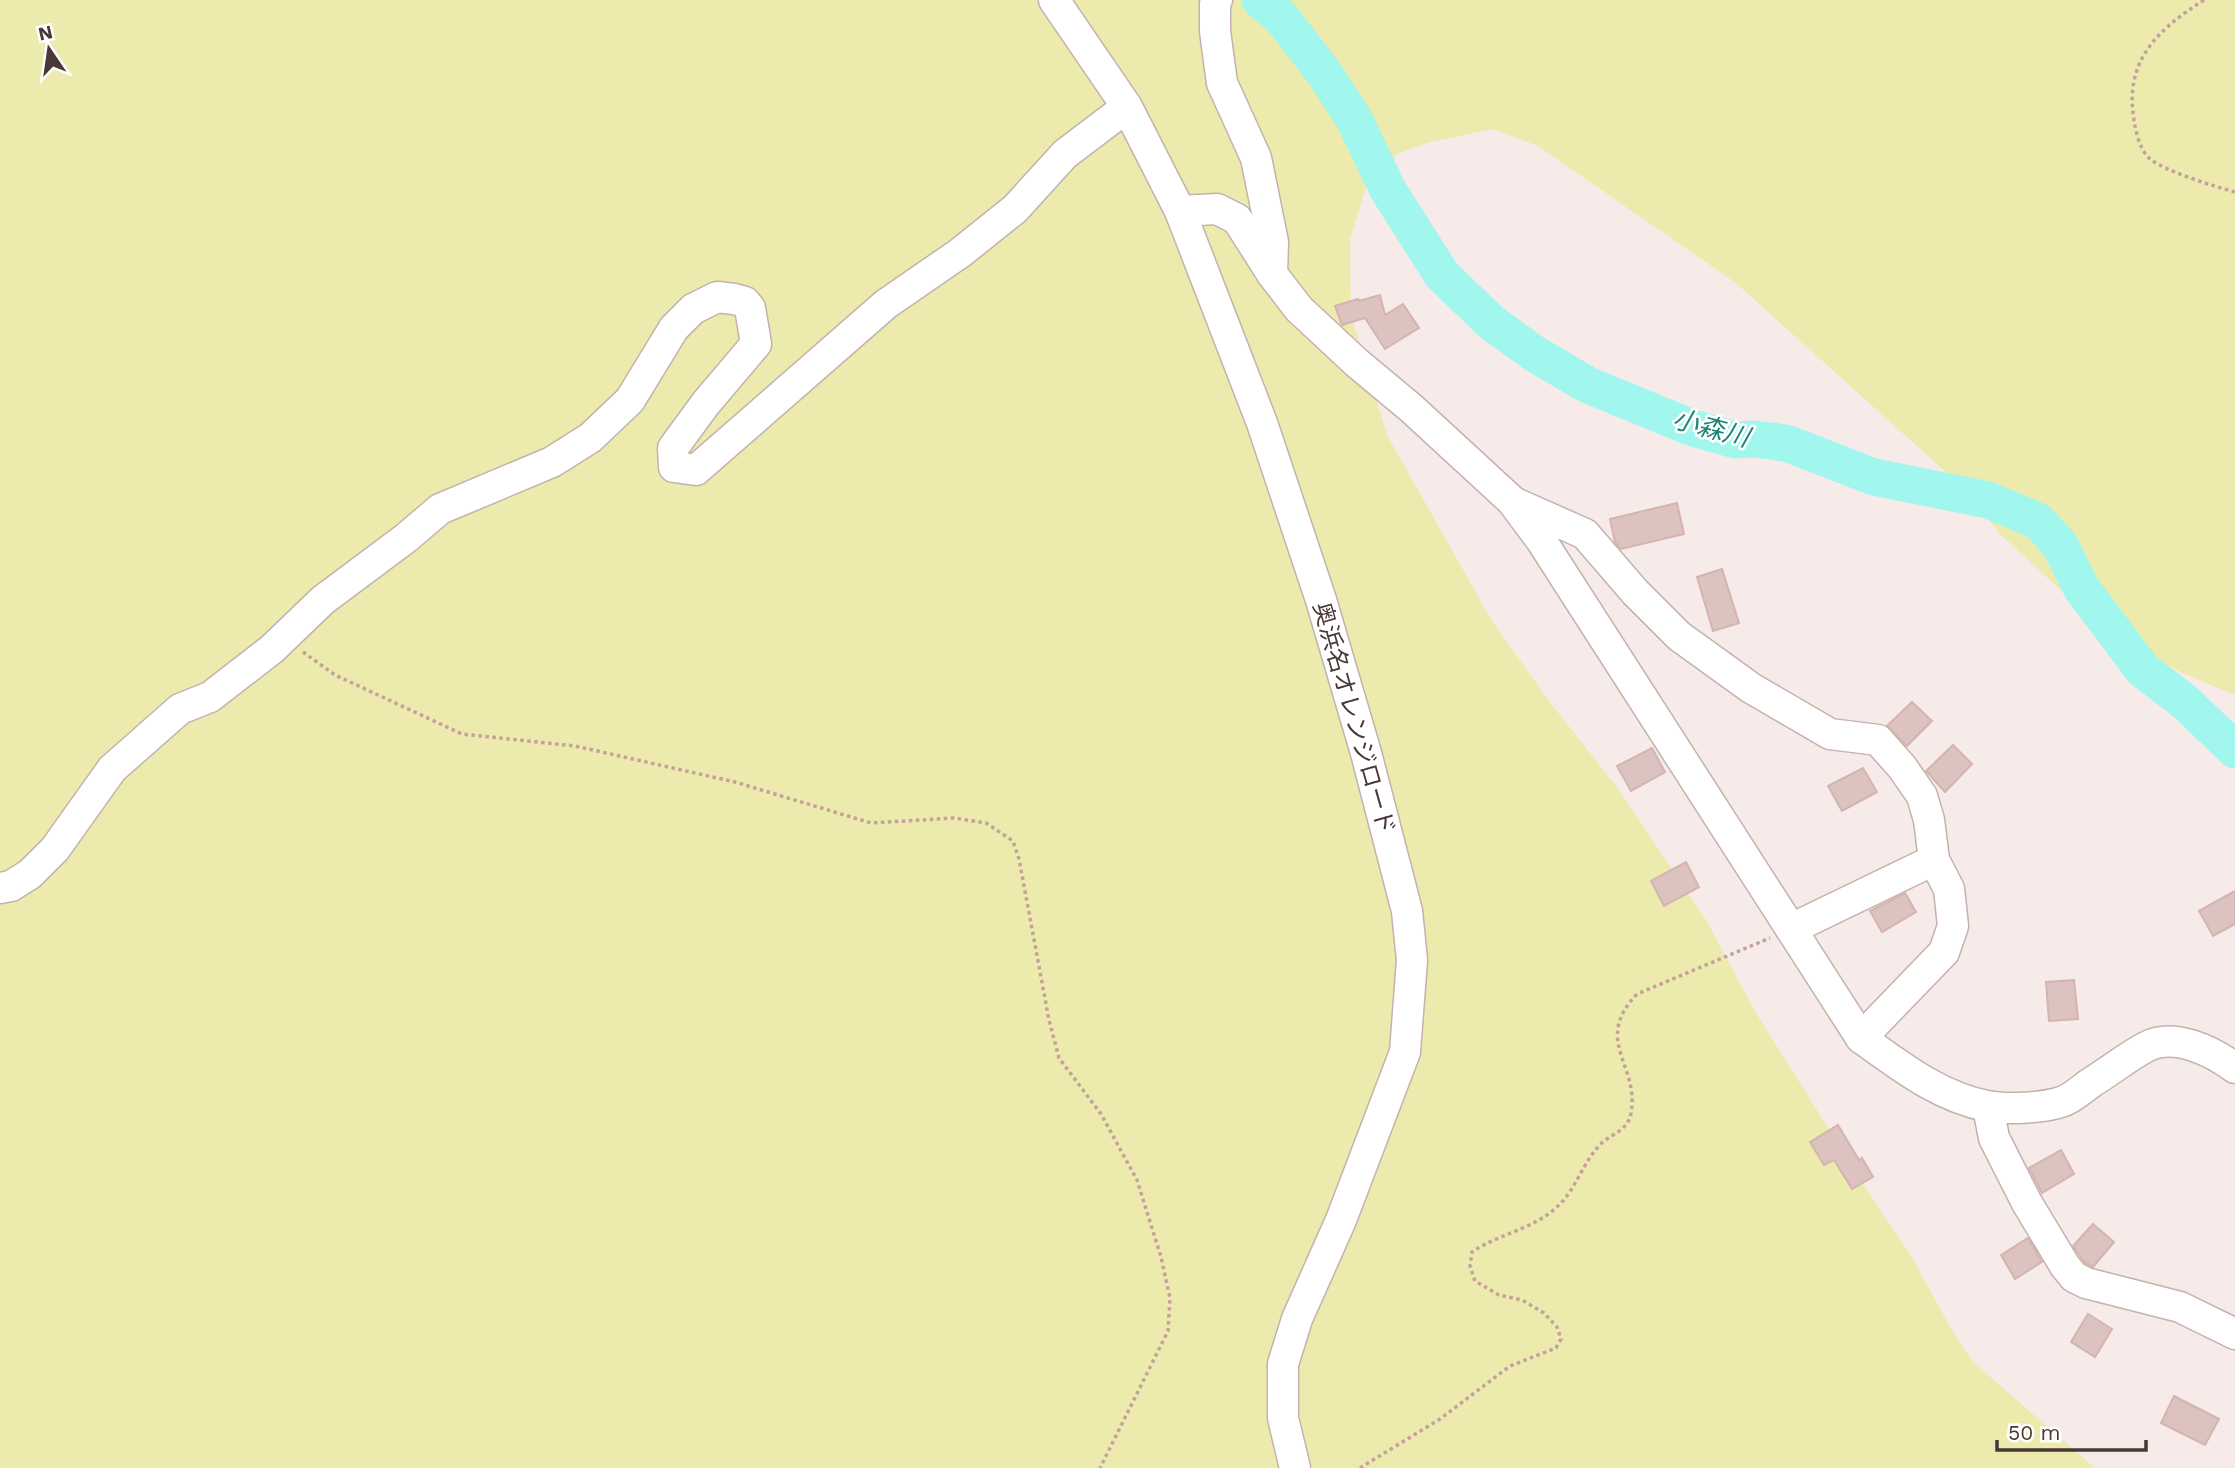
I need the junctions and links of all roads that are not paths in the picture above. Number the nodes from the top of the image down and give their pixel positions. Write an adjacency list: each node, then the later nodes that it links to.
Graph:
1 (1054, 0): 3 (street, 奥浜名オレンジロード)
2 (1217, 0): 5 (street)
3 (1128, 107): 4 (street, 奥浜名オレンジロード); 8 (street)
4 (1180, 211): 5 (street); 14 (street, 奥浜名オレンジロード)
5 (1272, 274): 6 (street)
6 (1512, 501): 7 (street); 9 (street)
7 (1934, 860): 9 (street); 10 (street)
8 (0, 888)
9 (1791, 929): 10 (street)
10 (1861, 1038): 12 (street)
11 (2235, 1068): 12 (street)
12 (1988, 1107): 13 (street)
13 (2235, 1334)
14 (1295, 1468)

